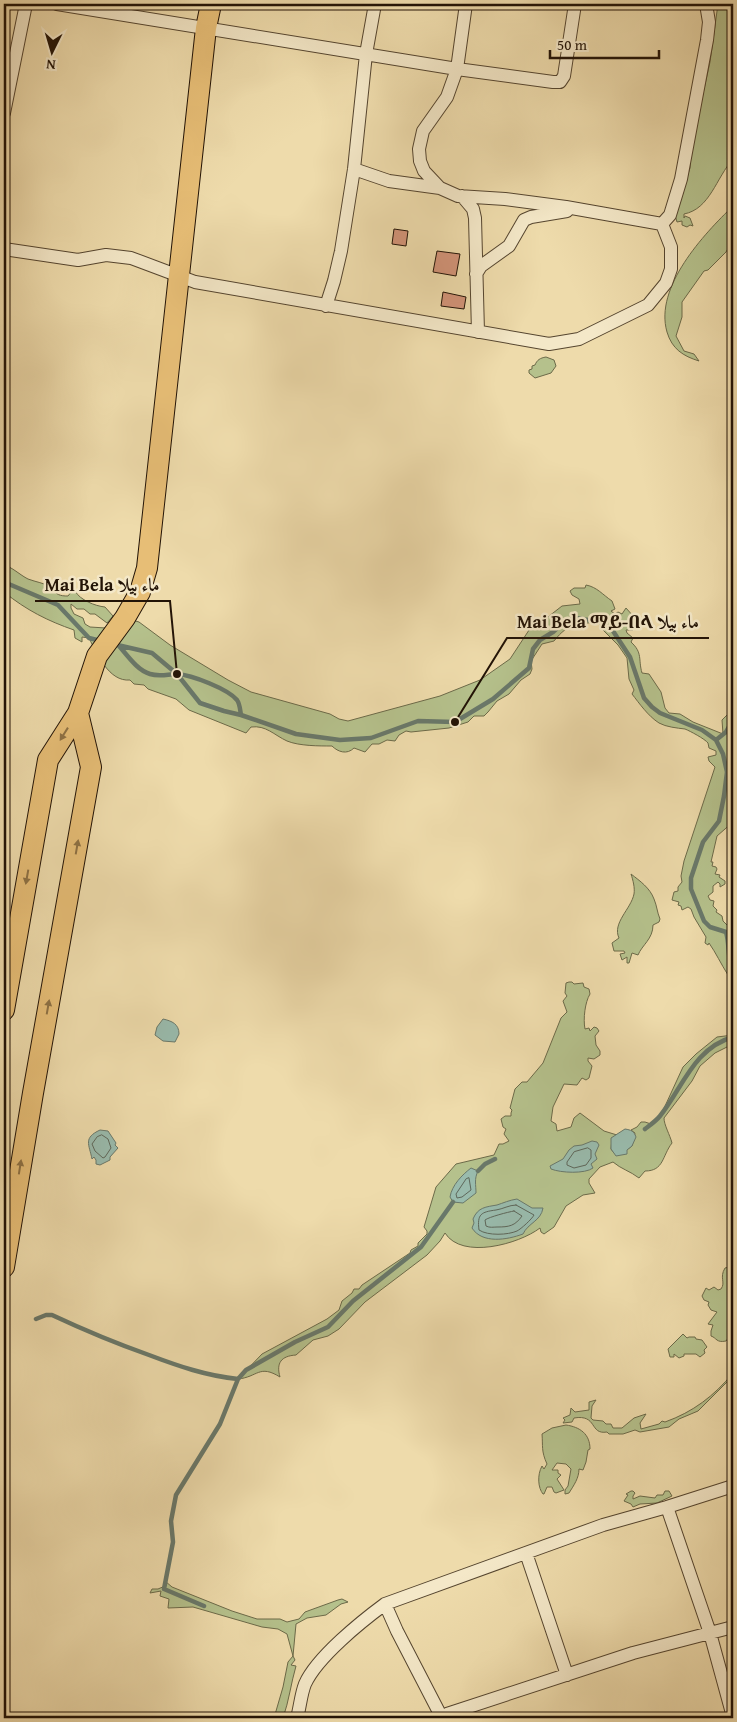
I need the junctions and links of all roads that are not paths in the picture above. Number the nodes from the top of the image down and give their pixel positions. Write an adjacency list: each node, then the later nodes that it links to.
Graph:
1 (26, 4): 11 (street)
2 (57, 4): 8 (street)
3 (210, 4): 8 (main road)
4 (375, 4): 9 (street)
5 (466, 4): 10 (street)
6 (575, 4): 10 (street)
7 (706, 4): 16 (street)
8 (206, 28): 9 (street); 19 (main road)
9 (366, 54): 10 (street); 12 (street)
10 (458, 69): 13 (street)
11 (4, 112)
12 (354, 169): 13 (street); 20 (street)
13 (440, 188): 14 (street)
14 (462, 196): 15 (street); 18 (street)
15 (579, 210): 16 (street); 18 (street)
16 (662, 224): 21 (street)
17 (4, 248): 19 (street)
18 (476, 274): 21 (street)
19 (180, 275): 20 (street); 22 (main road)
20 (326, 306): 21 (street)
21 (478, 332)
22 (78, 713): 23 (main road, one-way to 23); 24 (main road, one-way to 22)
23 (4, 1010)
24 (4, 1267)
25 (733, 1486): 26 (street)
26 (667, 1507): 27 (street); 30 (street)
27 (526, 1553): 28 (street); 31 (street)
28 (385, 1604): 32 (street); 34 (street)
29 (733, 1627): 30 (street)
30 (710, 1633): 31 (street); 33 (street)
31 (567, 1675): 32 (street)
32 (440, 1717)
33 (733, 1717)
34 (298, 1718)

